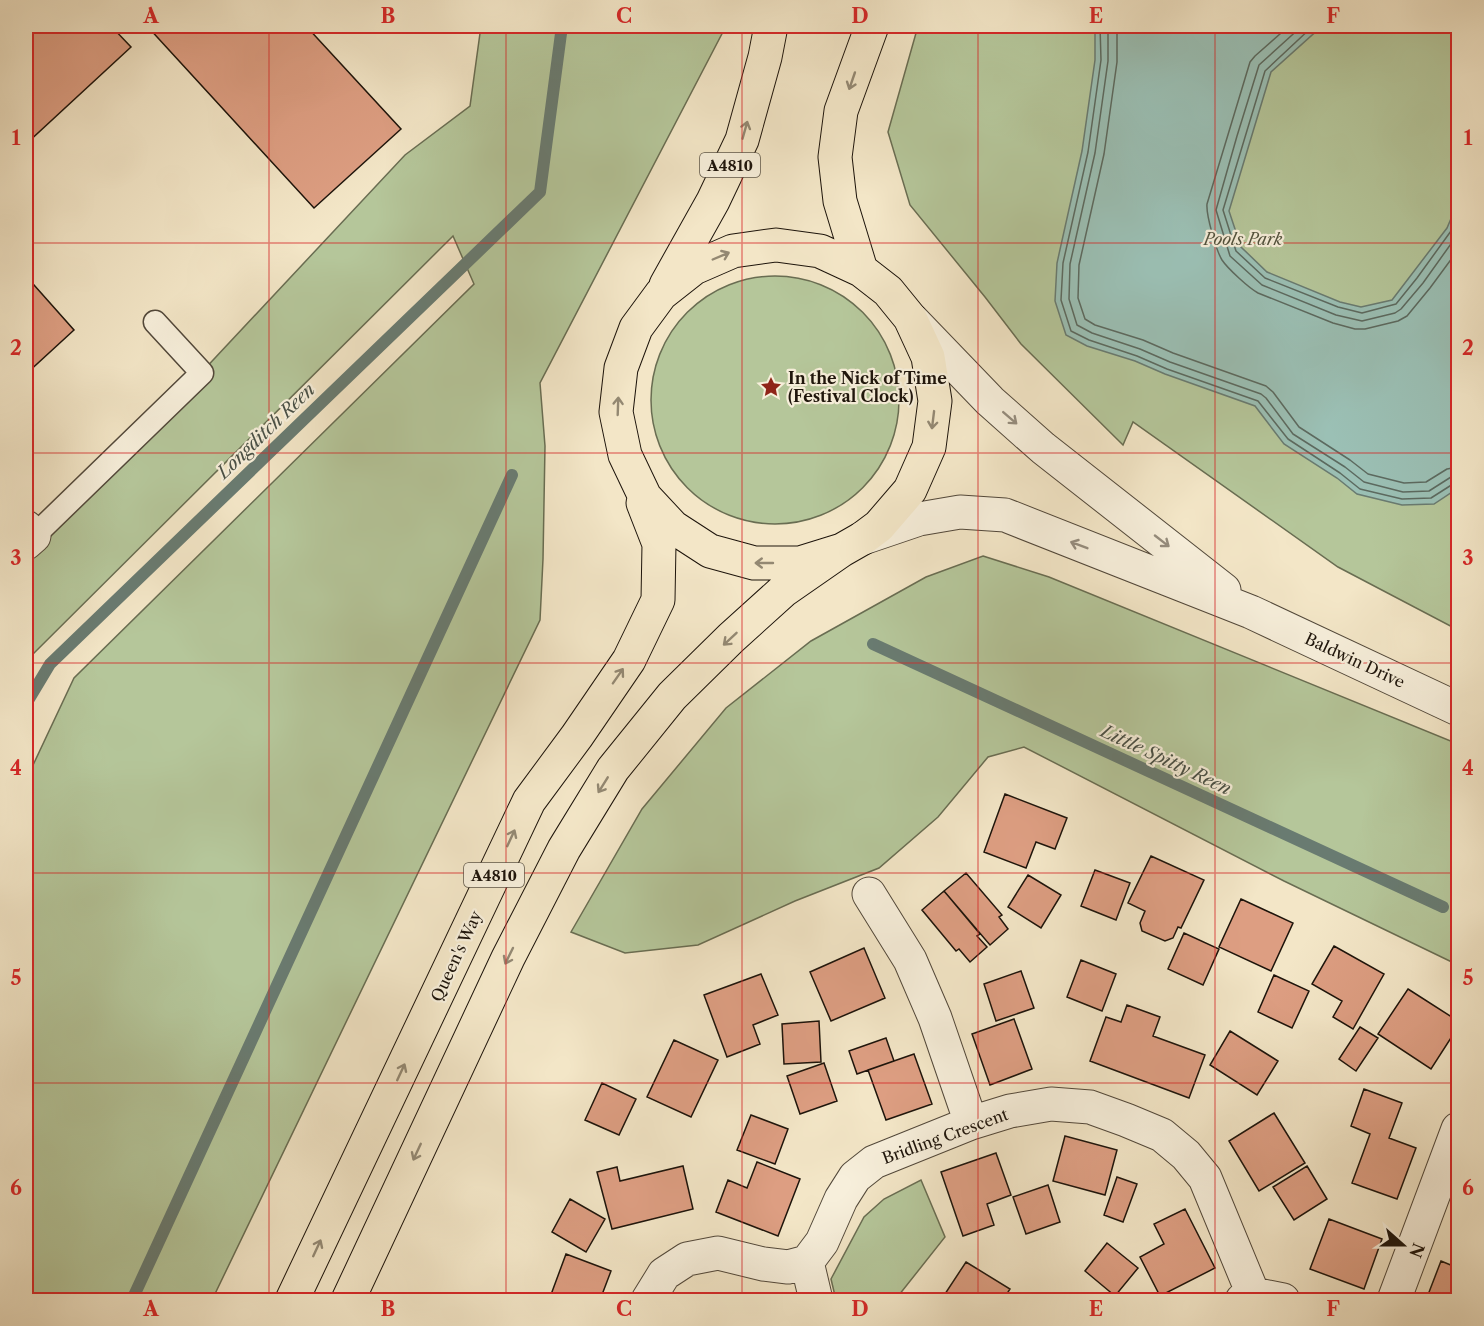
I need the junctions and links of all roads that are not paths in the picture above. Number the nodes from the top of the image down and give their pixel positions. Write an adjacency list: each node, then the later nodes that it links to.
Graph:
1 (771, 26): 4 (main road, Queen's Way / A4810, one-way to 1)
2 (872, 26): 3 (main road, one-way to 3)
3 (861, 270): 4 (main road, Queen's Way, one-way to 3); 5 (main road, Queen's Way)
4 (661, 294): 7 (main road, Queen's Way, one-way to 4)
5 (909, 318): 9 (main road, Queen's Way, one-way to 9); 10 (street, one-way to 10)
6 (155, 322): 8 (lane)
7 (625, 455): 9 (main road, Queen's Way, one-way to 7); 17 (main road, Queen's Way / A4810, one-way to 7)
8 (28, 535)
9 (852, 544): 10 (street, one-way to 9); 18 (main road, Queen's Way / A4810, one-way to 18)
10 (1251, 612): 11 (street, Baldwin Drive)
11 (1458, 709)
12 (868, 894): 13 (street)
13 (971, 1123): 15 (street, Bridling Crescent); 16 (street, Bridling Crescent)
14 (1458, 1129): 21 (street)
15 (807, 1262): 19 (street); 20 (street)
16 (1259, 1298)
17 (292, 1300)
18 (348, 1300)
19 (648, 1300)
20 (816, 1300)
21 (1394, 1300)

